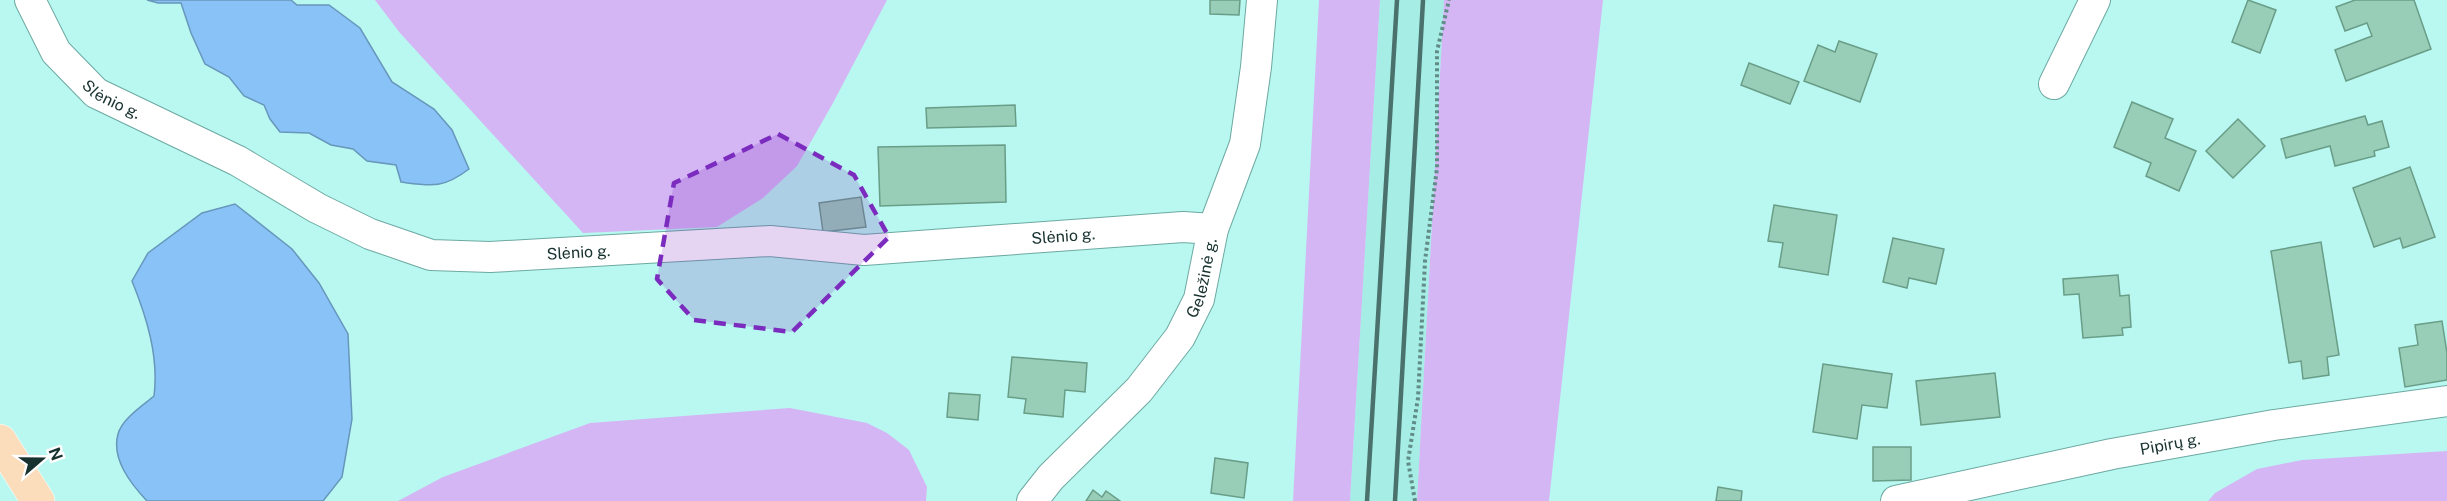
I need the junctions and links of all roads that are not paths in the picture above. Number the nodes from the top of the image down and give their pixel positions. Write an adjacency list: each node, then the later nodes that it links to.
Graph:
1 (30, 0): 5 (street, Slėnio g.)
2 (1262, 0): 5 (street, Geležinė g.)
3 (2095, 0): 4 (street)
4 (2054, 84)
5 (1213, 230): 9 (street, Geležinė g.)
6 (2447, 401): 10 (street, Pipirų g.)
7 (0, 441): 8 (main road)
8 (38, 501)
9 (1032, 501)
10 (1896, 501)

